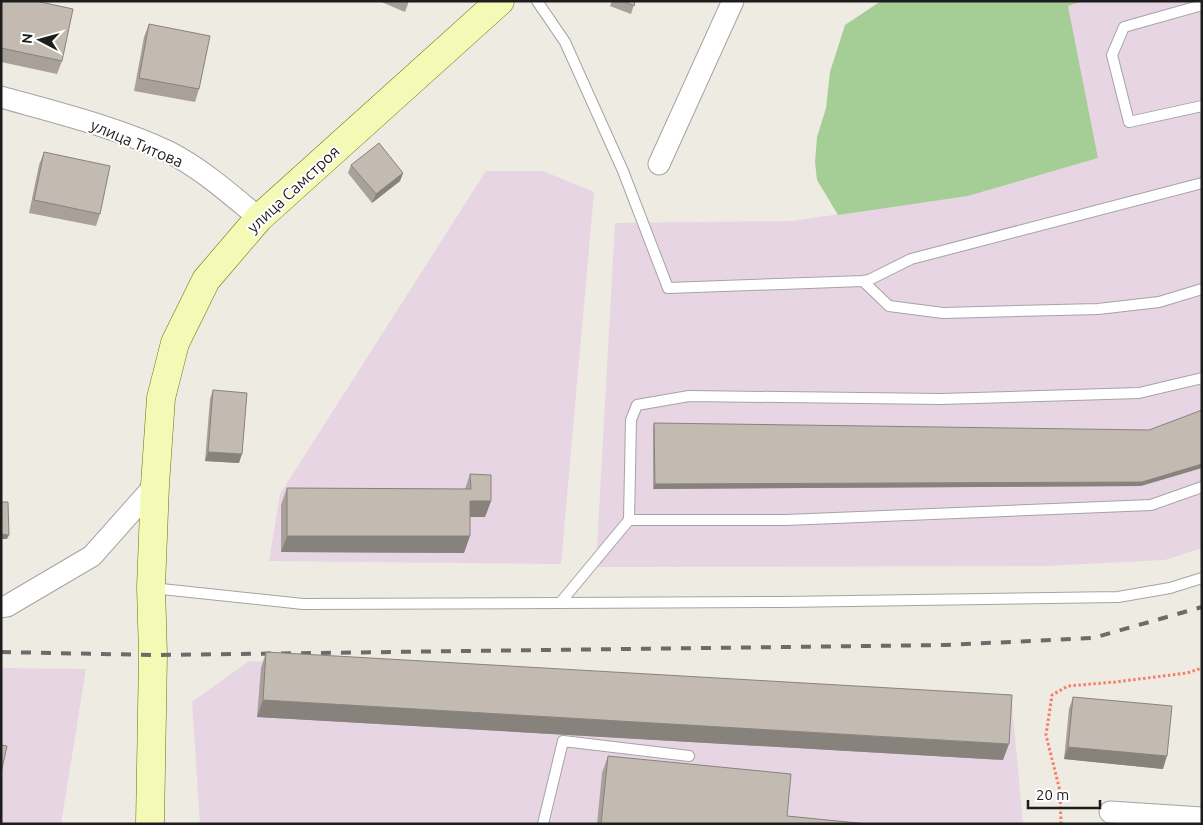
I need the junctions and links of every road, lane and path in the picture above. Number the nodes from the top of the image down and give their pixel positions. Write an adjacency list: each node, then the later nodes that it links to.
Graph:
1 (537, 1): 10 (lane)
2 (733, 1): 7 (street)
3 (495, 2): 9 (street, улица Самстроя)
4 (1202, 5): 6 (lane)
5 (1, 97): 9 (street, улица Титова)
6 (1202, 106)
7 (659, 164)
8 (1202, 183): 10 (lane)
9 (259, 218): 13 (street, улица Самстроя)
10 (863, 281): 11 (lane)
11 (1202, 289)
12 (1202, 378): 15 (lane)
13 (154, 485): 17 (street, улица Самстроя); 19 (street)
14 (1202, 486): 15 (lane)
15 (629, 520): 18 (lane)
16 (1202, 578): 18 (lane)
17 (152, 596): 18 (lane); 24 (street, улица Самстроя)
18 (560, 603)
19 (1, 607)
20 (1202, 668): 26 (path)
21 (689, 756): 25 (lane)
22 (1110, 812): 23 (street)
23 (1202, 818)
24 (150, 824)
25 (543, 824)
26 (1061, 824)

